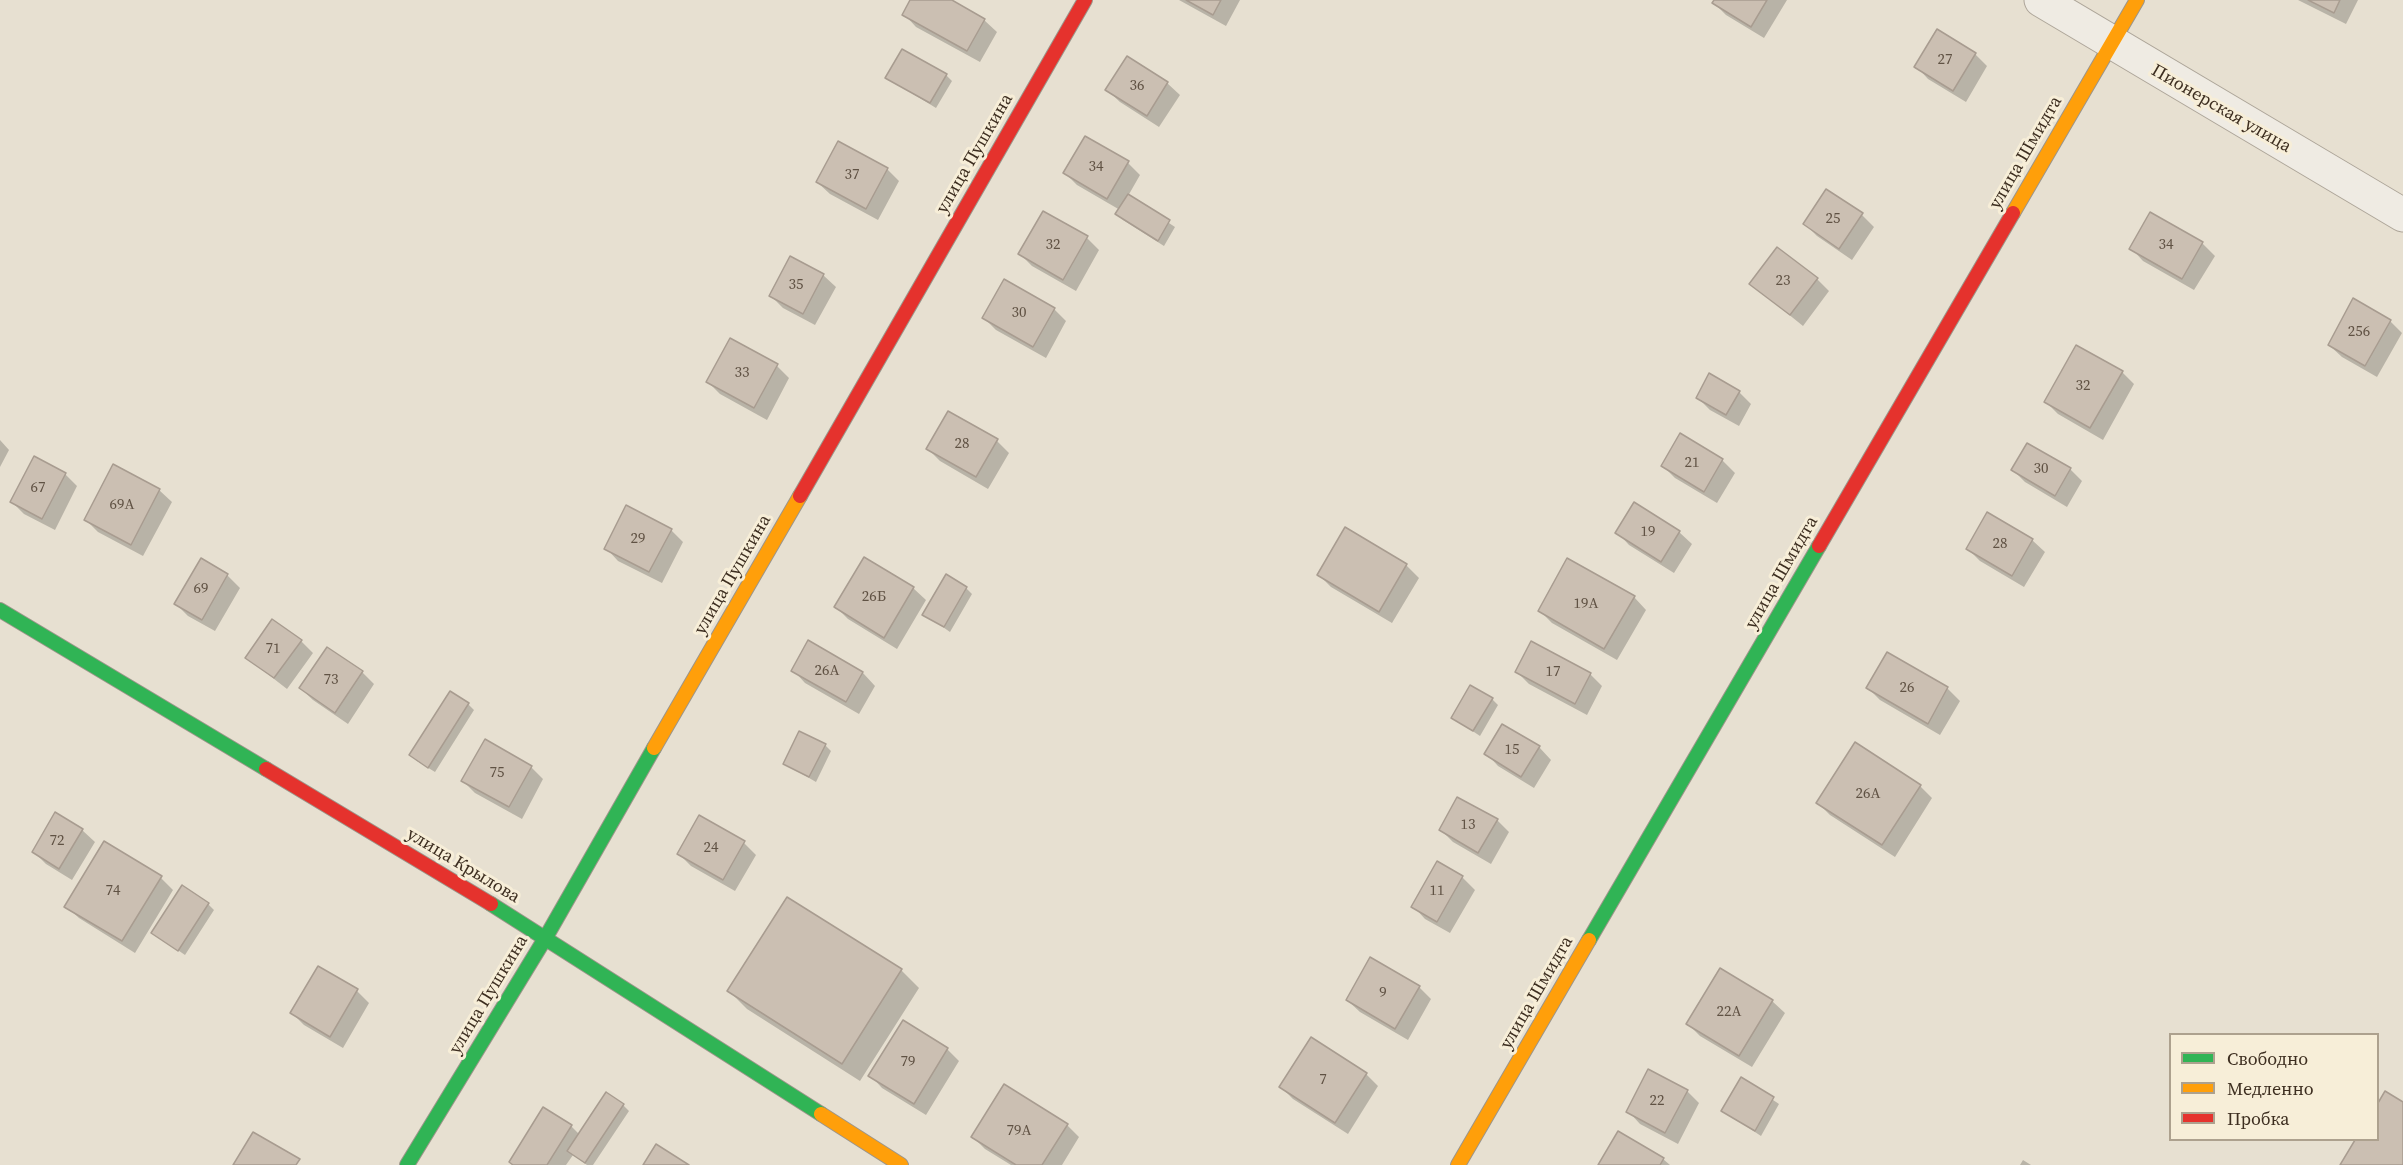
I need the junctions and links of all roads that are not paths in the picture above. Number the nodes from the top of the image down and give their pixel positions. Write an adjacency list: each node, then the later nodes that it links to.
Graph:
1 (1085, 0): 7 (street, улица Пушкина)
2 (2041, 0): 4 (street, Пионерская улица)
3 (2137, 0): 4 (street, улица Шмидта)
4 (2111, 44): 5 (street, Пионерская улица); 10 (street, улица Шмидта)
5 (2403, 215)
6 (0, 610): 7 (street, улица Крылова)
7 (546, 937): 8 (street, улица Пушкина); 9 (street, улица Крылова)
8 (407, 1165)
9 (901, 1165)
10 (1458, 1165)

